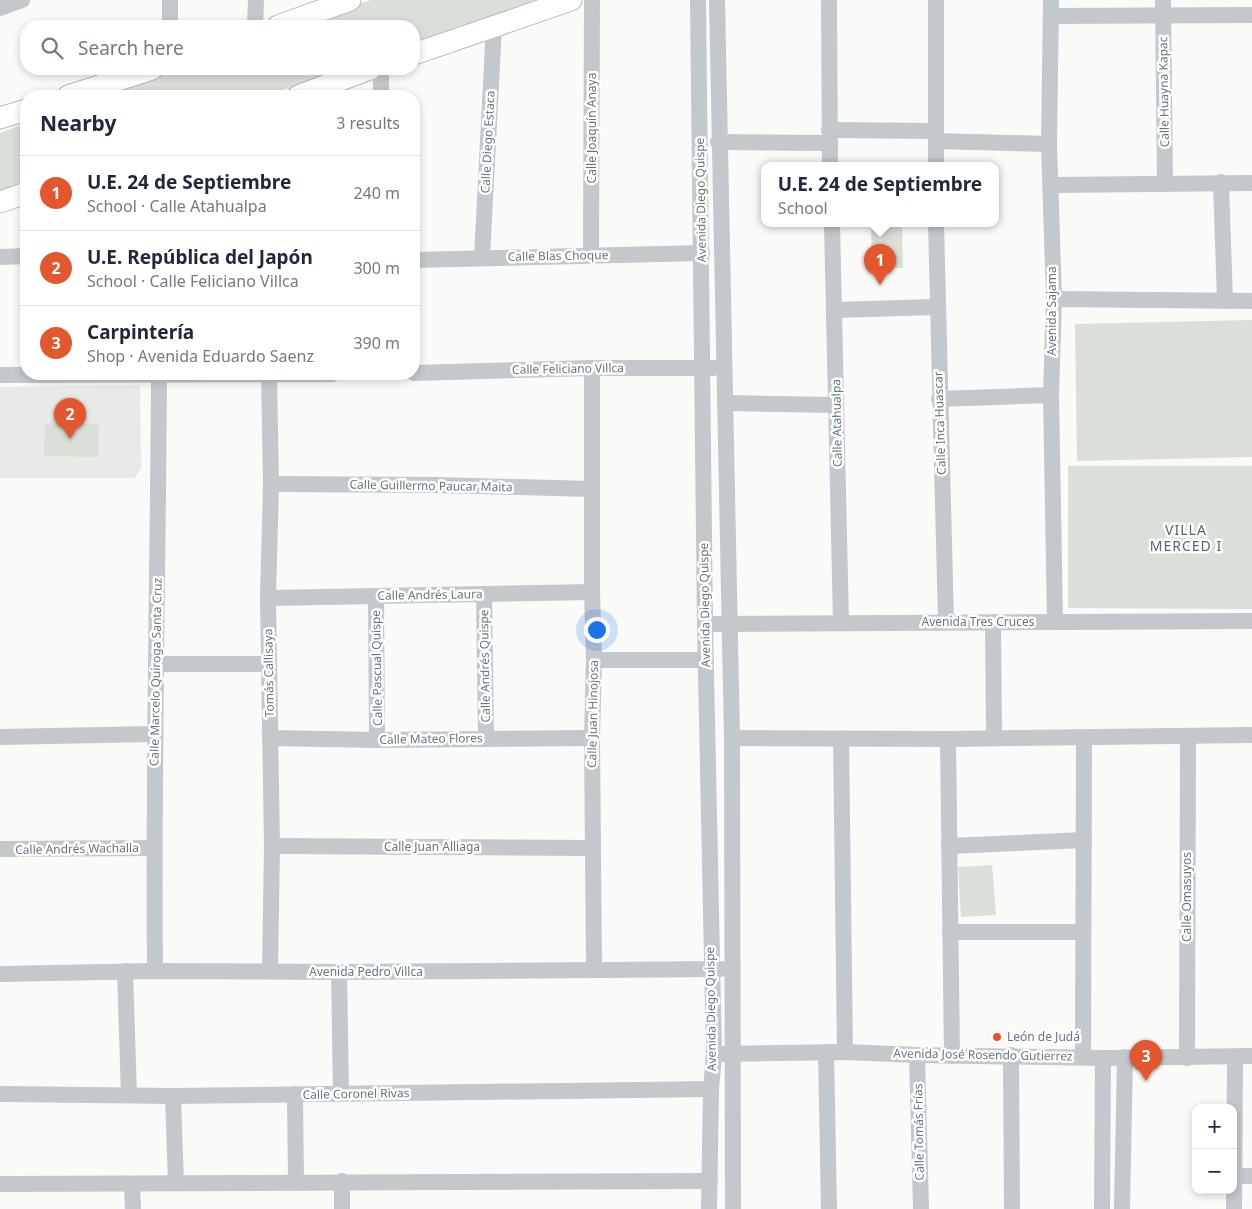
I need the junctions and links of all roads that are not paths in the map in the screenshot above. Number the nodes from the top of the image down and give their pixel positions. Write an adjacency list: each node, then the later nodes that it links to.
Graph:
1 (22, 0): 12 (street)
2 (170, 0): 16 (street)
3 (256, 0): 17 (street)
4 (349, 0): 18 (main road)
5 (571, 0): 19 (main road)
6 (592, 0): 44 (street, Calle Joaquín Anaya)
7 (698, 0): 43 (street, Avenida Diego Quispe)
8 (717, 0): 31 (street, Avenida Diego Quispe)
9 (829, 0): 29 (street)
10 (936, 0): 30 (street)
11 (1163, 0): 15 (street, Calle Huayna Kapac)
12 (0, 8)
13 (1051, 8): 15 (street); 32 (street, Avenida Sajama)
14 (1252, 15): 15 (street)
15 (1163, 17): 37 (street, Calle Huayna Kapac)
16 (170, 20)
17 (255, 20)
18 (294, 20)
19 (494, 26): 20 (main road); 47 (street, Calle Diego Estaca)
20 (420, 52)
21 (133, 75): 24 (main road)
22 (354, 75): 25 (main road)
23 (381, 75): 26 (street)
24 (87, 90)
25 (314, 90)
26 (381, 90)
27 (20, 112): 28 (main road)
28 (0, 118)
29 (829, 136): 30 (street); 31 (street); 33 (street)
30 (936, 136): 32 (street); 34 (street)
31 (718, 142): 56 (street, Avenida Diego Quispe)
32 (1050, 144): 38 (street, Avenida Sajama)
33 (830, 162)
34 (936, 162)
35 (1221, 182): 36 (street); 37 (street); 50 (street)
36 (1252, 183)
37 (1165, 184): 38 (street)
38 (1051, 185): 49 (street, Avenida Sajama)
39 (20, 194): 40 (main road)
40 (0, 202)
41 (832, 227): 53 (street, Calle Atahualpa)
42 (936, 227): 52 (street, Calle Inca Huascar)
43 (702, 253): 44 (street, Calle Blas Choque); 55 (street, Avenida Diego Quispe)
44 (591, 255): 47 (street, Calle Blas Choque)
45 (20, 256): 46 (street)
46 (0, 257)
47 (482, 257): 48 (street, Calle Blas Choque)
48 (420, 260)
49 (1054, 299): 50 (street); 62 (street, Avenida Sajama)
50 (1226, 301): 51 (street)
51 (1252, 301)
52 (937, 306): 53 (street); 63 (street, Calle Inca Huascar)
53 (834, 310): 65 (street, Calle Atahualpa)
54 (592, 368): 55 (street, Calle Feliciano Villca); 57 (street, Calle Feliciano Villca); 67 (street, Calle Juan Hinojosa)
55 (703, 368): 56 (street, Calle Feliciano Villca); 78 (street, Avenida Diego Quispe)
56 (723, 368): 64 (street, Avenida Diego Quispe)
57 (420, 373)
58 (0, 375): 59 (street)
59 (20, 375)
60 (159, 380): 81 (street, Calle Marcelo Quiroga Santa Cruz)
61 (269, 380): 66 (street, Tomás Callisaya)
62 (1051, 395): 63 (street); 76 (street, Avenida Sajama)
63 (940, 399): 74 (street, Calle Inca Huascar)
64 (725, 403): 65 (street); 77 (street, Avenida Diego Quispe)
65 (836, 406): 73 (street, Calle Atahualpa)
66 (271, 484): 67 (street, Calle Guillermo Paucar Maita); 71 (street, Tomás Callisaya)
67 (592, 489): 68 (street, Calle Juan Hinojosa)
68 (592, 592): 69 (street, Calle Andrés Laura); 79 (street, Calle Juan Hinojosa)
69 (484, 595): 70 (street, Calle Andrés Laura); 88 (street, Calle Andrés Quispe)
70 (376, 596): 71 (street, Calle Andrés Laura); 95 (street, Calle Pascual Quispe)
71 (268, 598): 82 (street, Tomás Callisaya)
72 (1252, 621): 76 (street, Avenida Tres Cruces)
73 (841, 622): 74 (street, Avenida Tres Cruces); 77 (street, Avenida Tres Cruces)
74 (946, 622): 75 (street, Avenida Tres Cruces)
75 (993, 622): 76 (street, Avenida Tres Cruces); 91 (street)
76 (1054, 622)
77 (730, 623): 78 (street, Avenida Tres Cruces); 90 (street, Avenida Diego Quispe)
78 (704, 624): 80 (street, Avenida Diego Quispe)
79 (594, 660): 80 (street); 89 (street, Calle Juan Hinojosa)
80 (706, 660): 104 (street, Avenida Diego Quispe)
81 (157, 664): 82 (street); 83 (street, Calle Marcelo Quiroga Santa Cruz)
82 (269, 664): 87 (street, Tomás Callisaya)
83 (154, 734): 86 (street); 99 (street, Calle Marcelo Quiroga Santa Cruz)
84 (1252, 735): 85 (street)
85 (1188, 736): 92 (street); 124 (street, Calle Omasuyos)
86 (0, 737)
87 (270, 738): 95 (street, Calle Mateo Flores); 97 (street, Tomás Callisaya)
88 (486, 738): 89 (street, Calle Mateo Flores); 95 (street, Calle Mateo Flores)
89 (592, 738): 100 (street, Calle Juan Hinojosa)
90 (732, 738): 93 (street); 106 (street, Avenida Diego Quispe)
91 (994, 738): 92 (street); 94 (street)
92 (1084, 738): 96 (street)
93 (841, 739): 94 (street); 113 (street)
94 (948, 739): 98 (street)
95 (377, 740)
96 (1084, 840): 98 (street); 103 (street)
97 (272, 846): 100 (street, Calle Juan Alliaga); 109 (street, Tomás Callisaya)
98 (948, 846): 102 (street)
99 (154, 848): 101 (street, Calle Andrés Wachalla); 108 (street, Calle Marcelo Quiroga Santa Cruz)
100 (592, 848): 105 (street, Calle Juan Hinojosa)
101 (0, 849)
102 (950, 932): 103 (street); 118 (street)
103 (1083, 932): 119 (street)
104 (711, 968): 105 (street, Avenida Pedro Villca); 106 (street, Avenida Pedro Villca); 115 (street, Avenida Diego Quispe)
105 (594, 970): 110 (street, Avenida Pedro Villca)
106 (731, 970): 114 (street, Avenida Diego Quispe)
107 (126, 971): 108 (street, Avenida Pedro Villca); 111 (street, Avenida Pedro Villca); 129 (street)
108 (155, 971): 109 (street, Avenida Pedro Villca)
109 (270, 971): 110 (street, Avenida Pedro Villca)
110 (339, 972): 126 (street)
111 (0, 974)
112 (826, 1052): 113 (street, Avenida José Rosendo Gutierrez); 114 (street, Avenida José Rosendo Gutierrez); 145 (street)
113 (845, 1052): 117 (street, Avenida José Rosendo Gutierrez)
114 (732, 1054): 115 (street, Avenida José Rosendo Gutierrez); 144 (street, Avenida Diego Quispe)
115 (714, 1055): 125 (street, Avenida Diego Quispe)
116 (1011, 1055): 118 (street, Avenida José Rosendo Gutierrez); 119 (street, Avenida José Rosendo Gutierrez); 147 (street)
117 (917, 1056): 118 (street, Avenida José Rosendo Gutierrez); 146 (street, Calle Tomás Frías)
118 (952, 1056)
119 (1083, 1056): 123 (street, Avenida José Rosendo Gutierrez)
120 (1252, 1056): 122 (street, Avenida José Rosendo Gutierrez)
121 (1125, 1057): 123 (street, Avenida José Rosendo Gutierrez); 124 (street, Avenida José Rosendo Gutierrez); 149 (street)
122 (1235, 1057): 124 (street, Avenida José Rosendo Gutierrez); 131 (street)
123 (1103, 1058): 148 (street)
124 (1187, 1058)
125 (711, 1089): 126 (street, Calle Coronel Rivas); 134 (street, Avenida Diego Quispe)
126 (341, 1093): 128 (street, Calle Coronel Rivas)
127 (0, 1094): 129 (street, Calle Coronel Rivas)
128 (295, 1094): 130 (street, Calle Coronel Rivas); 135 (street)
129 (129, 1095): 130 (street, Calle Coronel Rivas)
130 (173, 1096): 137 (street)
131 (1234, 1149)
132 (1237, 1176): 133 (street)
133 (1252, 1176)
134 (710, 1181): 136 (street); 143 (street, Avenida Diego Quispe)
135 (296, 1182): 136 (street); 137 (street)
136 (342, 1182): 142 (street)
137 (176, 1183): 139 (street)
138 (0, 1184): 139 (street)
139 (132, 1184): 141 (street)
140 (1234, 1194): 150 (street)
141 (132, 1209)
142 (342, 1209)
143 (710, 1209)
144 (733, 1209)
145 (829, 1209)
146 (921, 1209)
147 (1012, 1209)
148 (1102, 1209)
149 (1122, 1209)
150 (1234, 1209)

